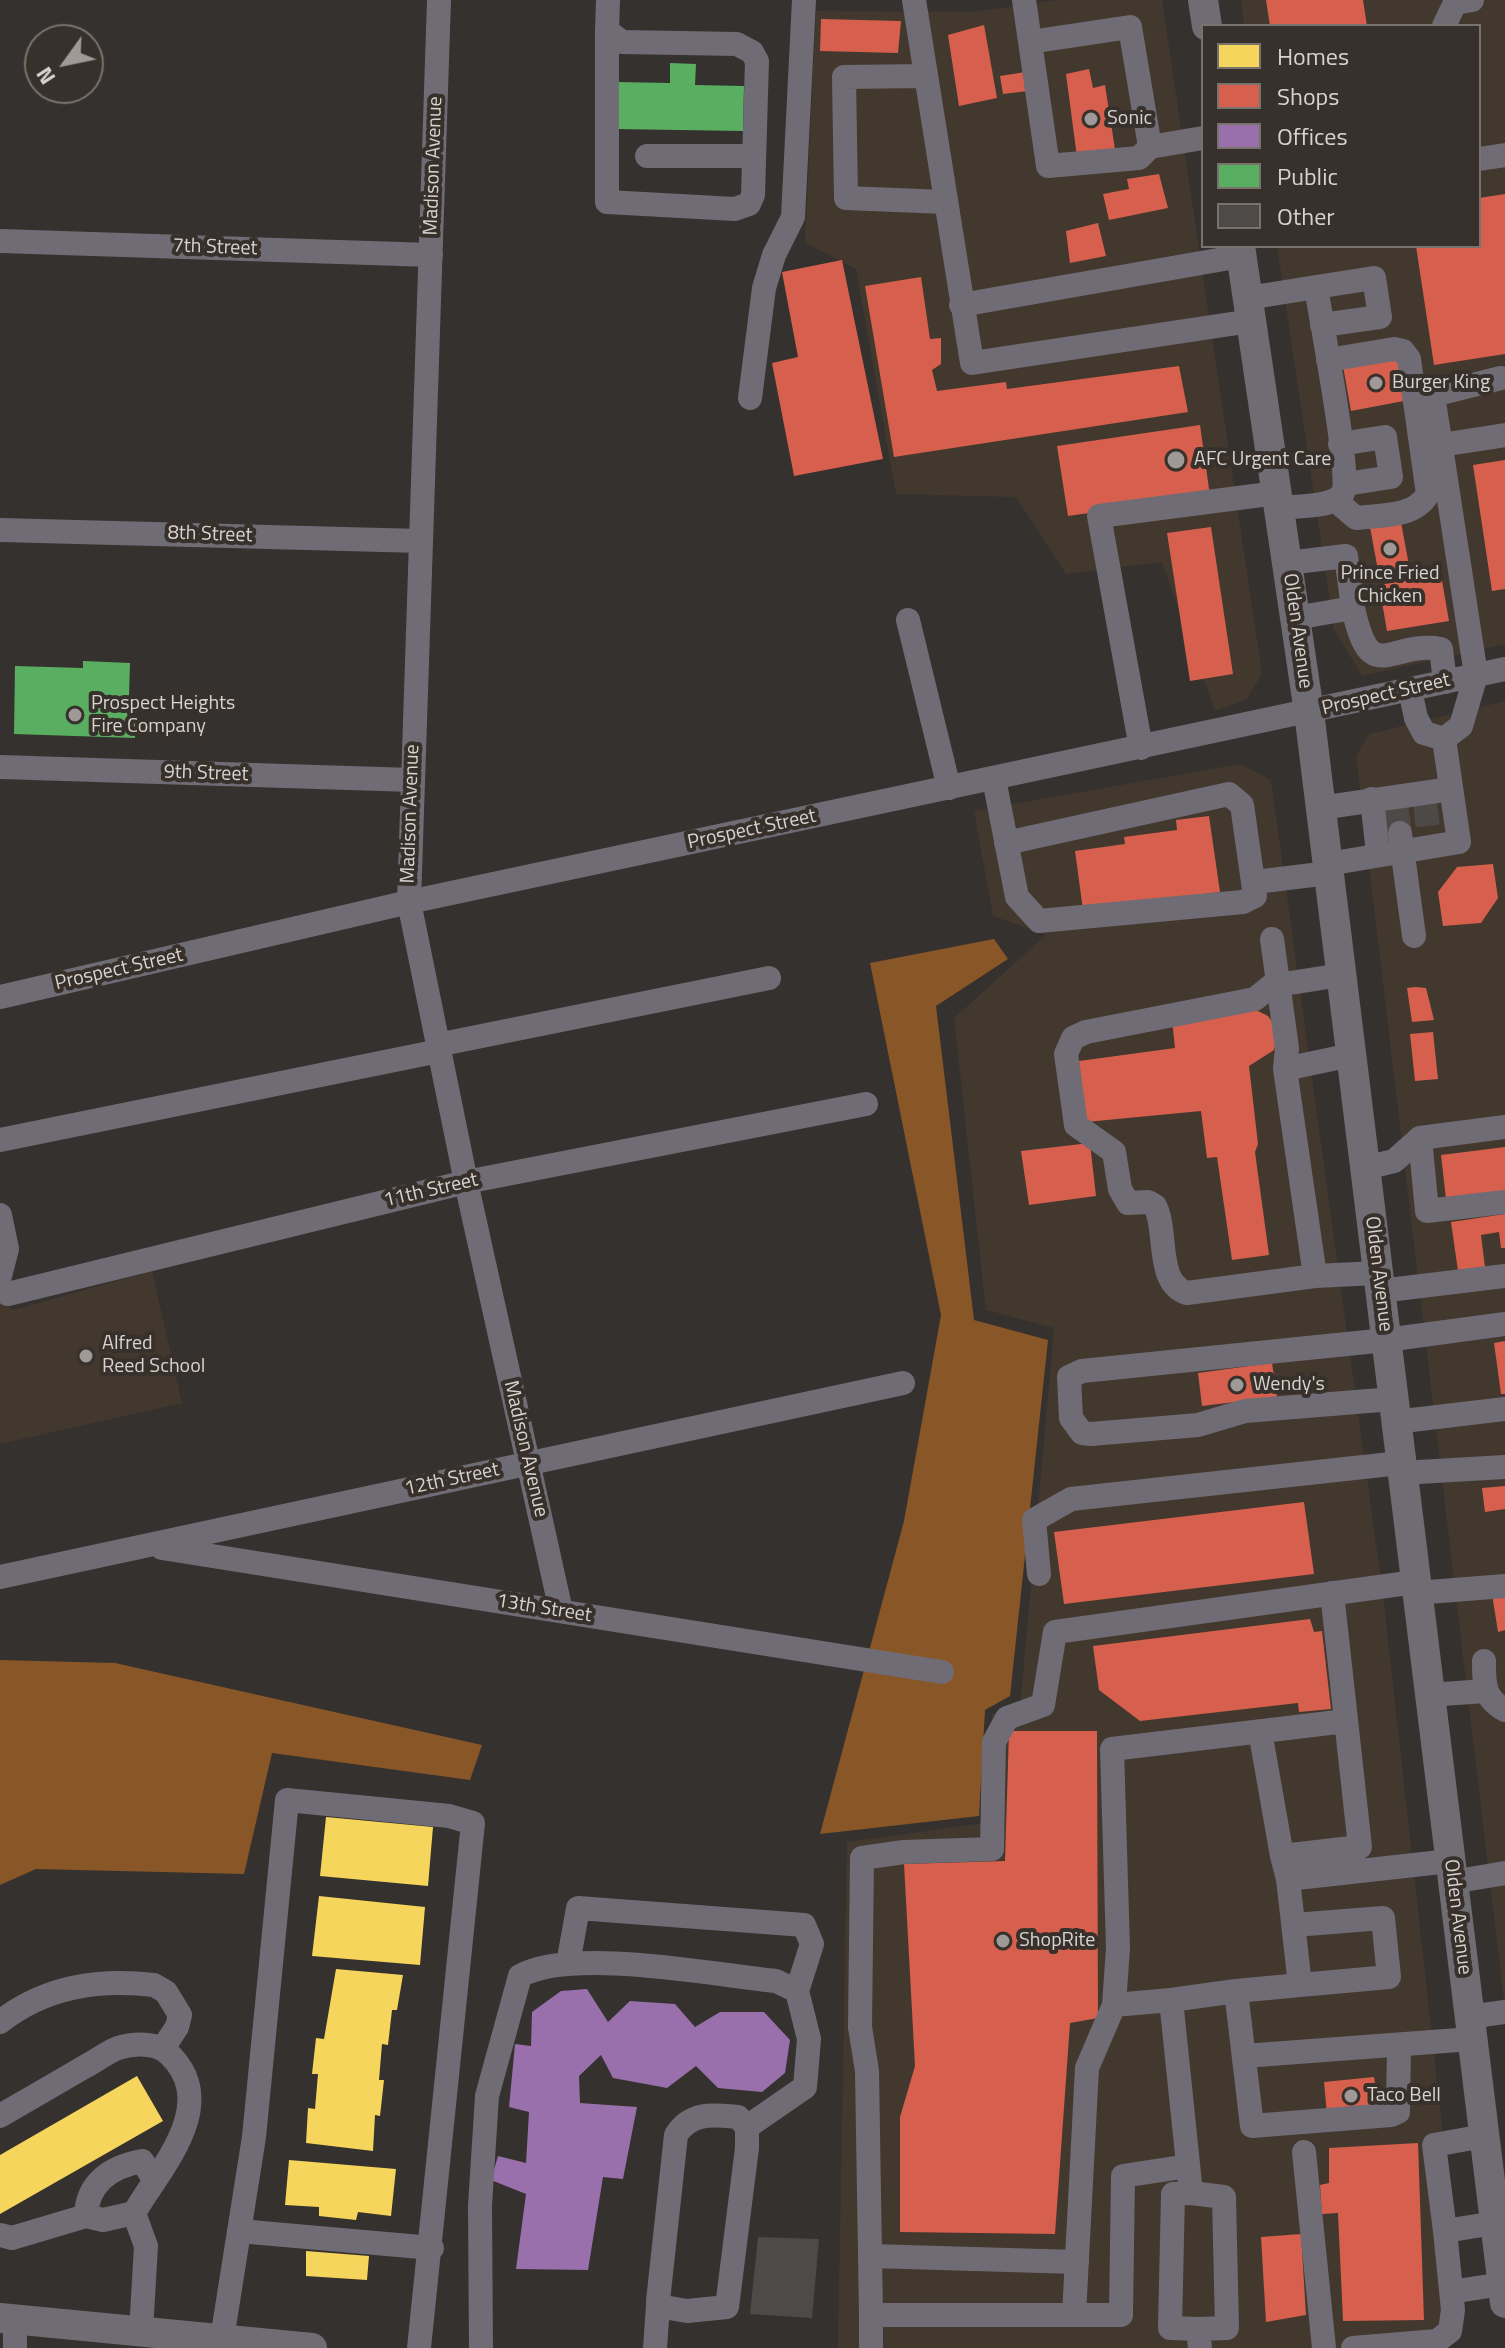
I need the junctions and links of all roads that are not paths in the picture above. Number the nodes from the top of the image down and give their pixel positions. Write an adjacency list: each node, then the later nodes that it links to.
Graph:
1 (439, 0): 22 (street, Madison Avenue)
2 (608, 0): 10 (street)
3 (804, 0): 29 (street)
4 (914, 0): 12 (street)
5 (1024, 0): 11 (street)
6 (1203, 0): 8 (main road)
7 (1472, 0): 9 (street)
8 (1207, 24)
9 (1445, 24)
10 (607, 31): 17 (street); 17 (street)
11 (1030, 42): 14 (street); 14 (street)
12 (924, 76): 19 (street); 19 (street)
13 (1201, 138): 14 (street)
14 (1150, 147)
15 (1505, 155): 18 (street)
16 (647, 156): 17 (street)
17 (754, 156)
18 (1481, 159)
19 (945, 202): 24 (street)
20 (0, 241): 22 (street, 7th Street)
21 (1240, 251): 24 (street); 25 (main road, Olden Avenue)
22 (431, 255): 38 (street, Madison Avenue)
23 (1316, 287): 25 (street); 26 (street); 26 (street)
24 (961, 305): 25 (street)
25 (1249, 310): 36 (main road, Olden Avenue)
26 (1322, 325): 27 (street)
27 (1328, 360): 30 (street); 33 (street)
28 (1501, 378): 34 (street)
29 (750, 398)
30 (1420, 432): 32 (street); 35 (street)
31 (1505, 435): 34 (street)
32 (1385, 437): 33 (street); 35 (street)
33 (1340, 444): 35 (street)
34 (1441, 445): 44 (street)
35 (1340, 492): 36 (street)
36 (1278, 500): 39 (main road, Olden Avenue); 49 (street)
37 (0, 530): 38 (street, 8th Street)
38 (421, 541): 52 (street, Madison Avenue)
39 (1287, 563): 40 (street); 41 (main road, Olden Avenue)
40 (1353, 608): 41 (street); 45 (street)
41 (1295, 618): 47 (main road, Olden Avenue)
42 (908, 620): 53 (street)
43 (1505, 669): 44 (street, Prospect Street)
44 (1476, 675): 45 (street, Prospect Street); 48 (street)
45 (1445, 682): 46 (street, Prospect Street)
46 (1410, 690): 47 (street, Prospect Street); 48 (street)
47 (1309, 712): 49 (street, Prospect Street); 56 (main road, Olden Avenue)
48 (1444, 739): 54 (street)
49 (1141, 748): 51 (street, Prospect Street)
50 (0, 767): 52 (street, 9th Street)
51 (994, 779): 53 (street, Prospect Street); 57 (street)
52 (413, 780): 61 (street, Madison Avenue)
53 (949, 788): 61 (street, Prospect Street)
54 (1451, 789): 55 (street); 58 (street)
55 (1388, 800): 56 (street); 58 (street)
56 (1320, 808): 59 (main road, Olden Avenue)
57 (1006, 843): 60 (street); 60 (street)
58 (1394, 846): 59 (street); 62 (street)
59 (1328, 869): 60 (street); 64 (main road, Olden Avenue)
60 (1255, 882)
61 (409, 902): 67 (street, Prospect Street); 68 (street, Madison Avenue)
62 (1414, 936)
63 (1272, 939): 66 (street)
64 (1341, 975): 66 (street); 69 (main road, Olden Avenue)
65 (769, 978): 68 (street)
66 (1279, 985): 70 (street); 80 (street)
67 (0, 997)
68 (438, 1048): 74 (street); 76 (street, Madison Avenue)
69 (1351, 1055): 70 (street); 75 (main road, Olden Avenue)
70 (1285, 1069): 80 (street)
71 (866, 1104): 76 (street, 11th Street)
72 (1505, 1127): 73 (street)
73 (1420, 1138): 75 (street); 77 (street)
74 (0, 1140)
75 (1365, 1168): 82 (main road, Olden Avenue)
76 (466, 1182): 83 (street, 11th Street); 89 (street, Madison Avenue)
77 (1505, 1202)
78 (0, 1215): 79 (street)
79 (0, 1276)
80 (1315, 1276): 82 (street)
81 (1505, 1276): 82 (street)
82 (1378, 1282): 85 (main road, Olden Avenue)
83 (0, 1289)
84 (1505, 1324): 85 (street)
85 (1386, 1340): 88 (main road, Olden Avenue); 88 (street)
86 (903, 1383): 89 (street, 12th Street)
87 (1505, 1409): 88 (street)
88 (1394, 1411): 91 (main road, Olden Avenue)
89 (528, 1464): 92 (street, 12th Street); 98 (street, Madison Avenue)
90 (1505, 1467): 91 (street)
91 (1401, 1468): 93 (street); 96 (main road, Olden Avenue)
92 (145, 1546): 94 (street, 12th Street); 98 (street, 13th Street)
93 (1039, 1574)
94 (0, 1577)
95 (1505, 1586): 96 (street)
96 (1415, 1588): 97 (street); 102 (main road, Olden Avenue)
97 (1332, 1593): 104 (street); 138 (street)
98 (561, 1611): 100 (street, 13th Street)
99 (1484, 1661): 101 (street)
100 (942, 1672)
101 (1485, 1691): 102 (street); 103 (street)
102 (1429, 1695): 107 (main road, Olden Avenue)
103 (1505, 1710)
104 (1346, 1721): 105 (street); 106 (street)
105 (1260, 1731): 106 (street); 115 (street)
106 (1285, 1867): 107 (street); 109 (street)
107 (1451, 1872): 108 (street); 118 (main road, Olden Avenue)
108 (1505, 1873)
109 (1294, 1925): 111 (street); 111 (street)
110 (568, 1964): 112 (street); 112 (street); 151 (street)
111 (1300, 1985): 113 (street)
112 (797, 1991): 123 (street)
113 (1236, 1991): 114 (street); 121 (street)
114 (1171, 2000): 115 (street); 126 (street)
115 (1114, 2005): 129 (street)
116 (1505, 2012): 118 (street)
117 (0, 2022): 120 (street)
118 (1470, 2028): 119 (street); 124 (main road, Olden Avenue)
119 (1399, 2045): 121 (street); 121 (street)
120 (163, 2048): 122 (street); 128 (street)
121 (1244, 2056)
122 (0, 2116)
123 (747, 2127): 142 (street); 142 (street)
124 (1484, 2136): 131 (main road, Olden Avenue); 135 (street)
125 (1304, 2152): 154 (street)
126 (1188, 2166): 127 (street); 130 (street)
127 (1123, 2176): 129 (street); 144 (street)
128 (154, 2179): 132 (street); 133 (street)
129 (1083, 2181): 139 (street)
130 (1191, 2193): 147 (street); 147 (street)
131 (1497, 2194): 135 (street); 141 (main road, Olden Avenue)
132 (134, 2213): 133 (street); 146 (street)
133 (86, 2216): 136 (street)
134 (239, 2231): 137 (street); 137 (street); 148 (street)
135 (1445, 2231): 140 (street)
136 (0, 2235)
137 (432, 2248): 150 (street)
138 (870, 2256): 139 (street); 143 (street)
139 (1077, 2262): 144 (street)
140 (1451, 2292): 141 (street); 155 (street)
141 (1504, 2293)
142 (658, 2306): 152 (street)
143 (871, 2315): 144 (street); 153 (street)
144 (1074, 2315)
145 (10, 2328): 146 (main road)
146 (141, 2331): 148 (main road)
147 (1199, 2338)
148 (222, 2339): 149 (main road)
149 (312, 2348)
150 (419, 2348)
151 (481, 2348)
152 (655, 2348)
153 (871, 2348)
154 (1324, 2348)
155 (1353, 2348)

